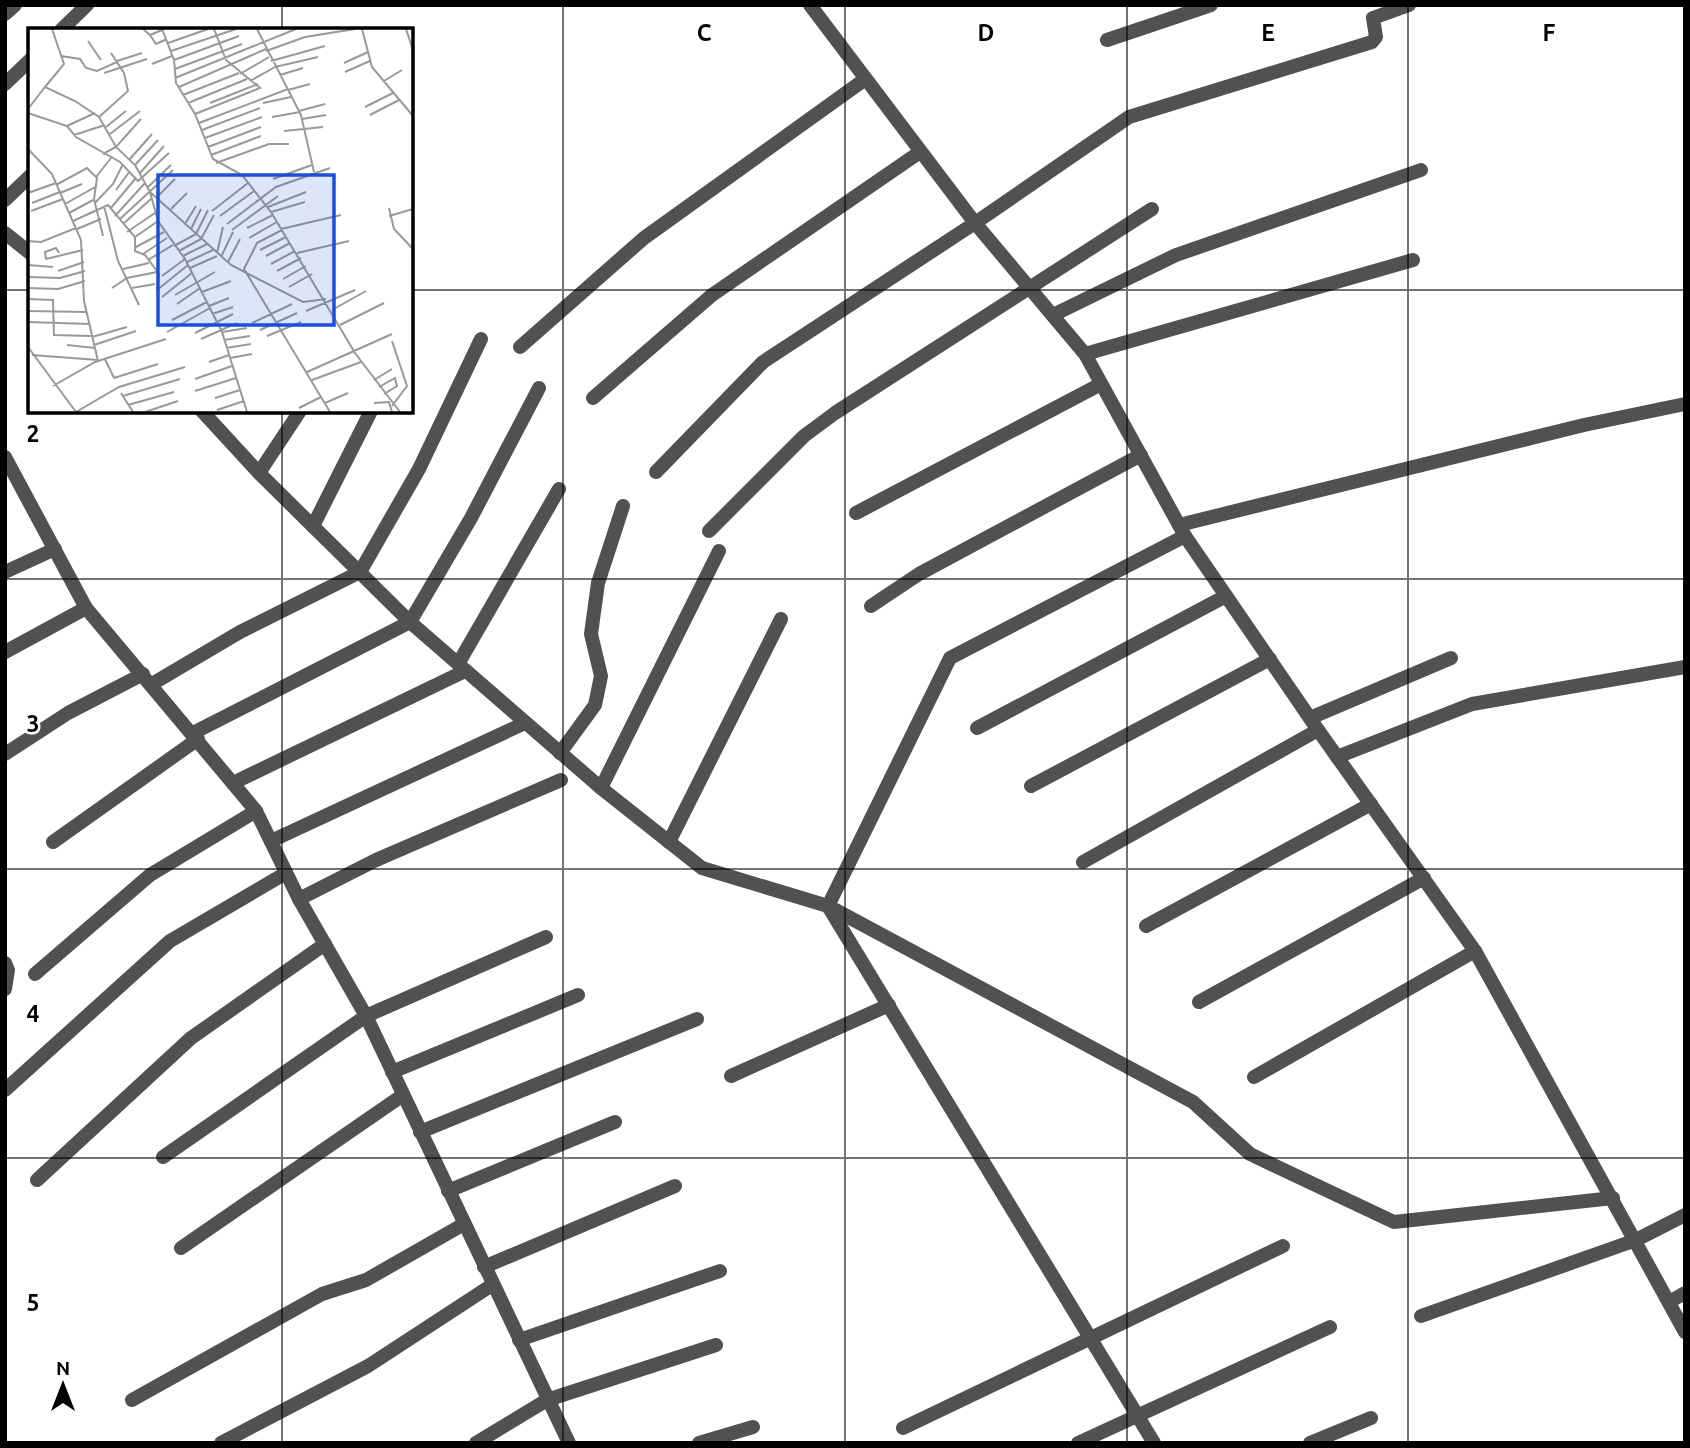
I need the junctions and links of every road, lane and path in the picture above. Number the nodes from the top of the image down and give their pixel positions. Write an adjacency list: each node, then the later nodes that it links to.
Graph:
1 (15, 5): 6 (street)
2 (87, 5): 7 (street)
3 (810, 5): 10 (street)
4 (1211, 5): 8 (street)
5 (1409, 5): 17 (street)
6 (5, 14)
7 (63, 28)
8 (1107, 40)
9 (28, 62): 11 (street)
10 (864, 80): 12 (street); 24 (street)
11 (5, 84)
12 (920, 152): 17 (street); 28 (street)
13 (1421, 170): 22 (street)
14 (28, 178): 15 (street)
15 (5, 200)
16 (1152, 209): 21 (street)
17 (975, 223): 21 (street); 35 (street)
18 (5, 233): 19 (street)
19 (28, 251)
20 (1413, 260): 25 (street)
21 (1028, 287): 22 (street); 41 (street)
22 (1053, 315): 25 (street)
23 (481, 340): 46 (street)
24 (520, 348)
25 (1085, 355): 26 (street)
26 (1101, 384): 33 (street); 39 (street)
27 (539, 388): 51 (street)
28 (593, 398)
29 (1685, 404): 42 (street)
30 (204, 413): 36 (street)
31 (299, 413): 36 (street)
32 (369, 413): 40 (street)
33 (1140, 455): 42 (street); 48 (street)
34 (5, 457): 43 (street)
35 (656, 472)
36 (259, 473): 40 (street)
37 (559, 489): 55 (street)
38 (623, 506): 62 (street)
39 (856, 513)
40 (313, 526): 46 (street)
41 (709, 531)
42 (1182, 531): 47 (street); 78 (street)
43 (55, 549): 45 (street); 49 (street)
44 (719, 551): 68 (street)
45 (5, 572)
46 (360, 572): 51 (street); 57 (street)
47 (1226, 596): 53 (street); 60 (street)
48 (871, 606)
49 (86, 608): 52 (street); 57 (street)
50 (781, 619): 73 (street)
51 (410, 622): 55 (street); 61 (street)
52 (5, 652)
53 (1270, 659): 59 (street); 67 (street)
54 (1451, 659): 59 (street)
55 (462, 667): 58 (street); 66 (street)
56 (1685, 667): 64 (street)
57 (147, 679): 61 (street); 63 (street)
58 (526, 723): 62 (street); 71 (street)
59 (1314, 724): 64 (street); 74 (street)
60 (978, 728)
61 (196, 736): 66 (street); 72 (street)
62 (560, 753): 68 (street)
63 (5, 754)
64 (1338, 757): 69 (street)
65 (561, 780): 77 (street)
66 (233, 783): 70 (street)
67 (1031, 786)
68 (601, 788): 73 (street)
69 (1371, 804): 76 (street); 79 (street)
70 (256, 811): 71 (street); 84 (street)
71 (271, 841): 75 (street)
72 (54, 842)
73 (669, 842): 78 (street)
74 (1083, 862)
75 (286, 873): 77 (street); 94 (street)
76 (1424, 878): 82 (street); 87 (street)
77 (299, 899): 81 (street)
78 (828, 906): 88 (street); 102 (street)
79 (1146, 926)
80 (545, 937): 89 (street)
81 (325, 944): 89 (street); 99 (street)
82 (1475, 951): 93 (street); 102 (street)
83 (5, 963): 85 (street)
84 (35, 974)
85 (5, 989)
86 (578, 995): 91 (street)
87 (1199, 1002)
88 (889, 1005): 92 (street); 116 (street)
89 (366, 1016): 91 (street); 98 (street)
90 (697, 1018): 97 (street)
91 (392, 1072): 95 (street)
92 (731, 1076)
93 (1254, 1077)
94 (5, 1090)
95 (403, 1095): 97 (street); 107 (street)
96 (615, 1122): 101 (street)
97 (420, 1132): 101 (street)
98 (163, 1157)
99 (37, 1180)
100 (675, 1186): 108 (street)
101 (448, 1191): 104 (street)
102 (1613, 1198): 105 (street)
103 (1685, 1214): 105 (street)
104 (464, 1224): 108 (street); 119 (street)
105 (1636, 1240): 112 (street); 113 (street)
106 (1283, 1246): 116 (street)
107 (181, 1248)
108 (484, 1267): 110 (street)
109 (720, 1271): 117 (street)
110 (492, 1284): 117 (street); 125 (street)
111 (1685, 1293): 112 (street)
112 (1669, 1302): 115 (street)
113 (1421, 1316)
114 (1330, 1327): 121 (street)
115 (1685, 1332)
116 (1090, 1336): 121 (street); 124 (street)
117 (519, 1340): 120 (street)
118 (716, 1345): 120 (street)
119 (132, 1400)
120 (547, 1400): 126 (street); 127 (street)
121 (1138, 1416): 129 (street); 130 (street)
122 (1371, 1418): 131 (street)
123 (753, 1427): 128 (street)
124 (903, 1429)
125 (221, 1443)
126 (476, 1443)
127 (569, 1443)
128 (699, 1443)
129 (1078, 1443)
130 (1154, 1443)
131 (1310, 1443)

